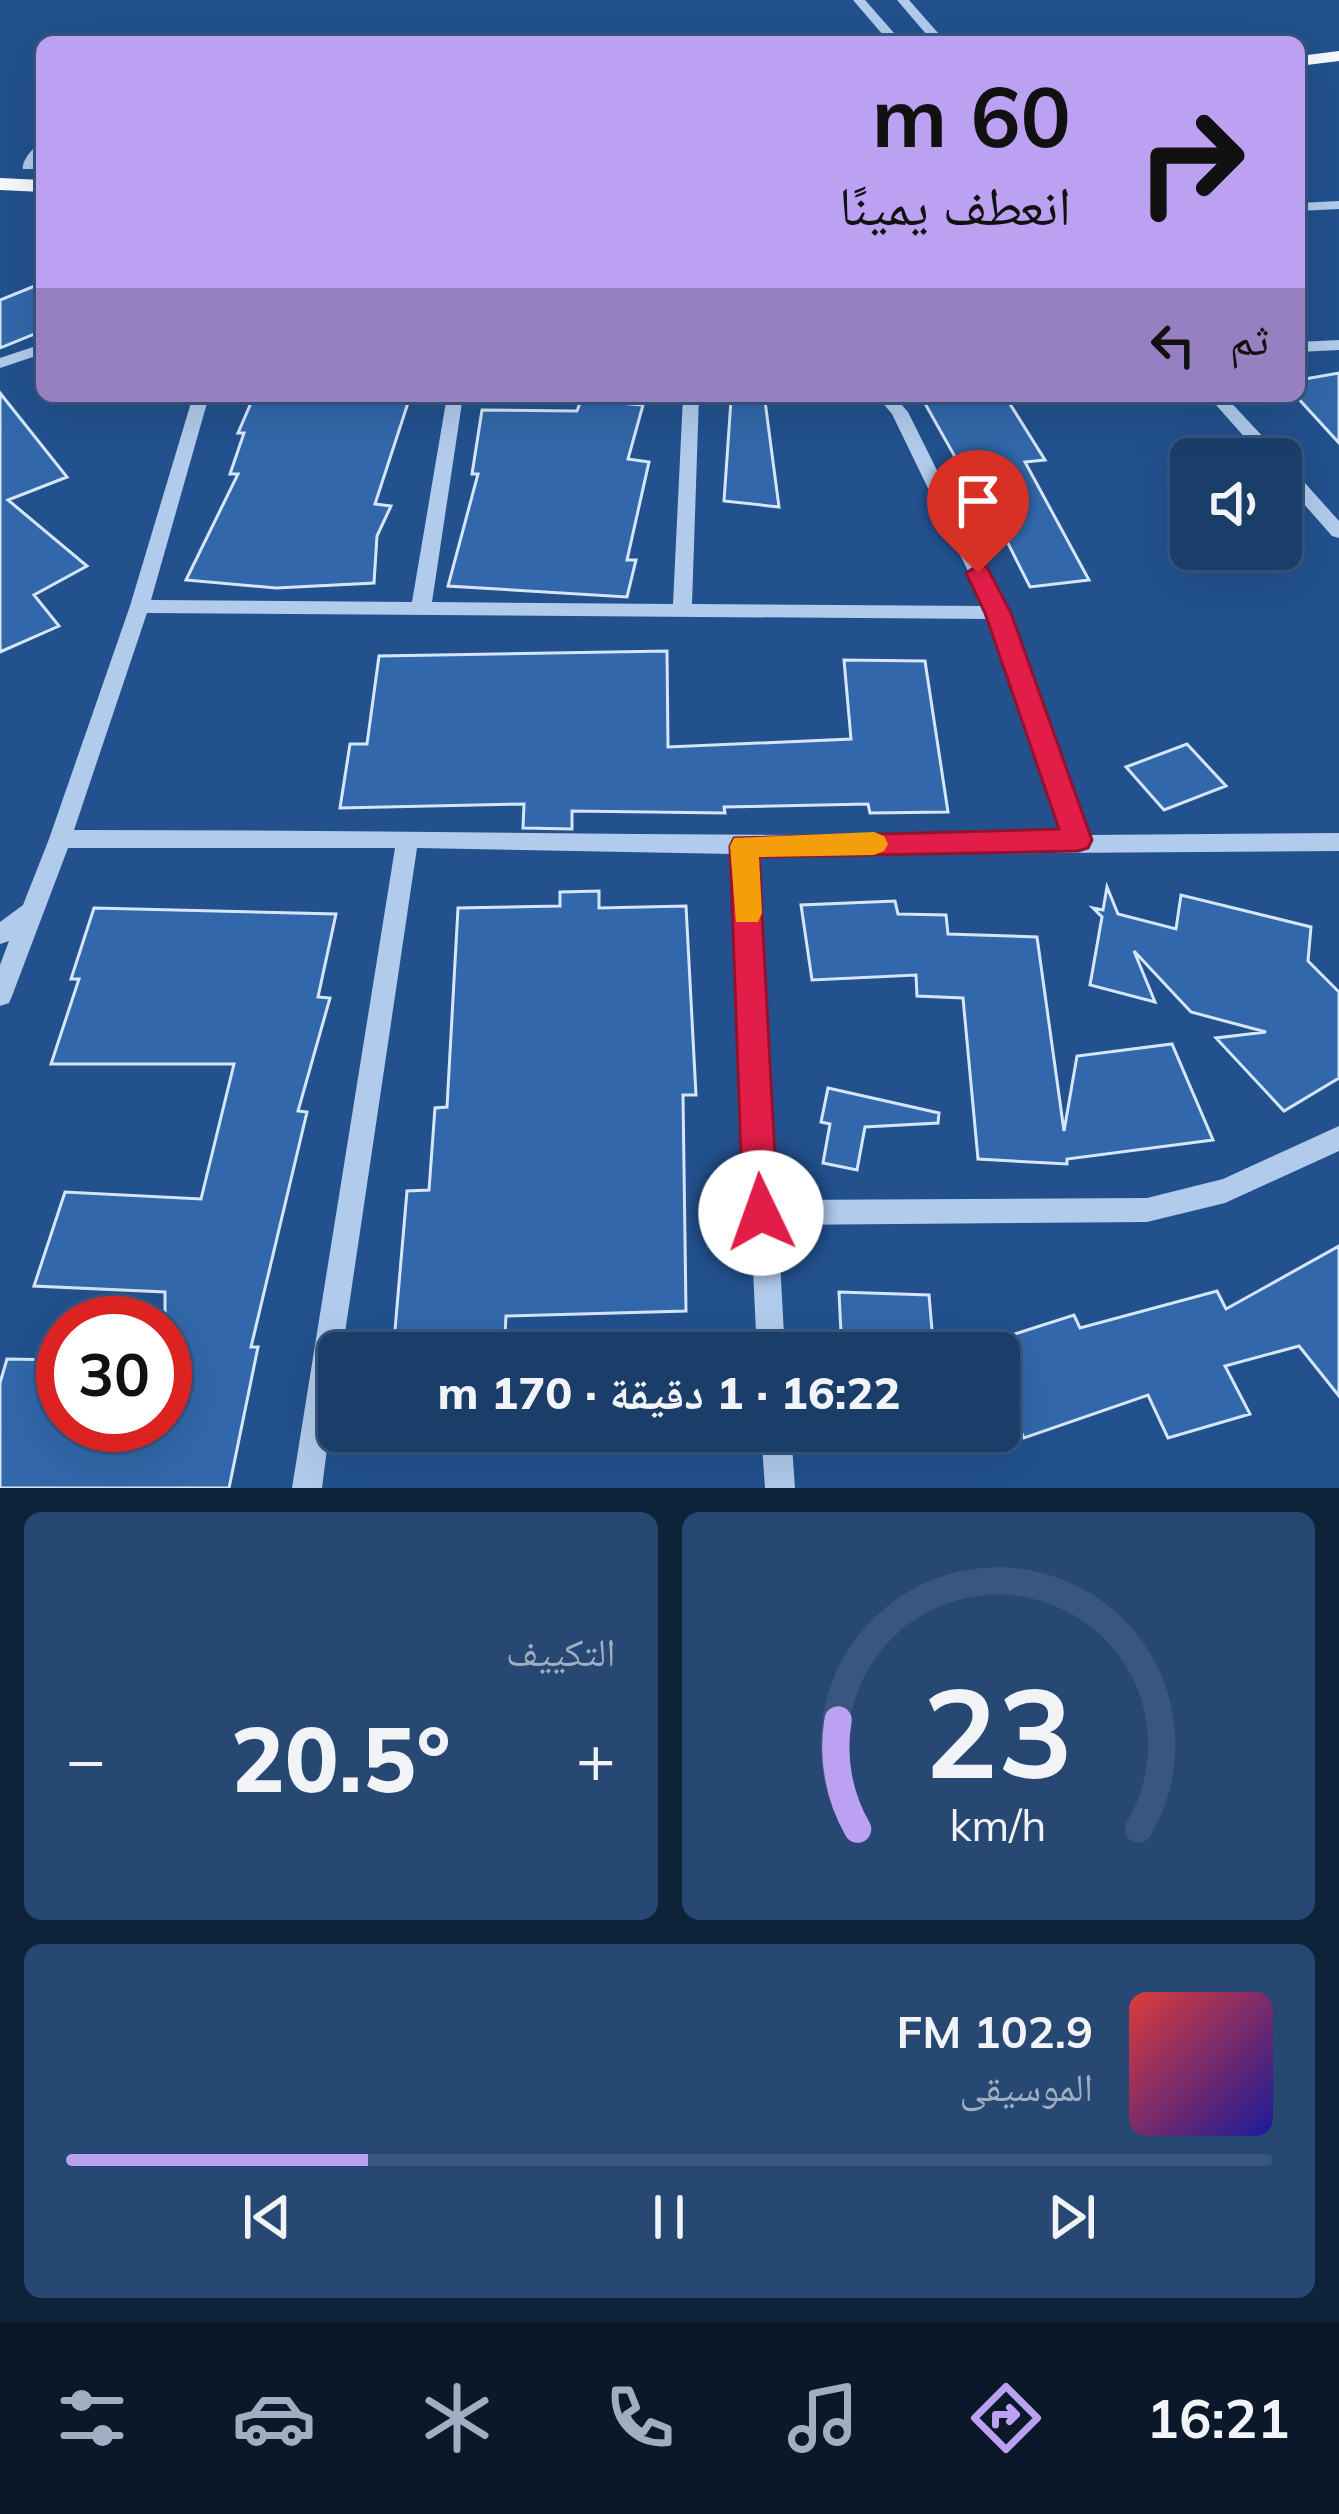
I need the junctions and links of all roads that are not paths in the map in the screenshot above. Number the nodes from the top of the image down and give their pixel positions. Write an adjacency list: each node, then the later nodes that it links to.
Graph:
1 (860, 0): 3 (street)
2 (903, 0): 4 (street)
3 (891, 36)
4 (935, 36)
5 (1339, 41): 6 (main road)
6 (1305, 44)
7 (1339, 56): 8 (main road)
8 (1305, 60)
9 (0, 164): 10 (main road)
10 (35, 166)
11 (0, 184): 12 (main road)
12 (36, 186)
13 (1339, 205): 14 (street)
14 (1305, 207)
15 (1339, 344): 16 (street)
16 (1305, 347)
17 (36, 352): 18 (street)
18 (0, 363)
19 (199, 402): 27 (street)
20 (454, 402): 28 (street)
21 (691, 402): 29 (street)
22 (891, 402): 30 (street)
23 (1222, 402): 24 (street)
24 (1255, 438)
25 (1302, 491): 26 (street)
26 (1339, 532)
27 (140, 606): 28 (street); 31 (street)
28 (421, 608): 29 (street)
29 (682, 608): 30 (street)
30 (998, 613): 33 (street)
31 (60, 839): 32 (street); 36 (street)
32 (407, 839): 35 (street); 43 (street)
33 (1078, 840): 34 (street); 35 (street)
34 (1339, 842)
35 (744, 846): 40 (street)
36 (28, 913): 37 (street); 38 (street)
37 (0, 935)
38 (0, 996)
39 (1339, 1138): 40 (street)
40 (761, 1213): 41 (street)
41 (770, 1332)
42 (777, 1452): 44 (street)
43 (308, 1488)
44 (780, 1488)

